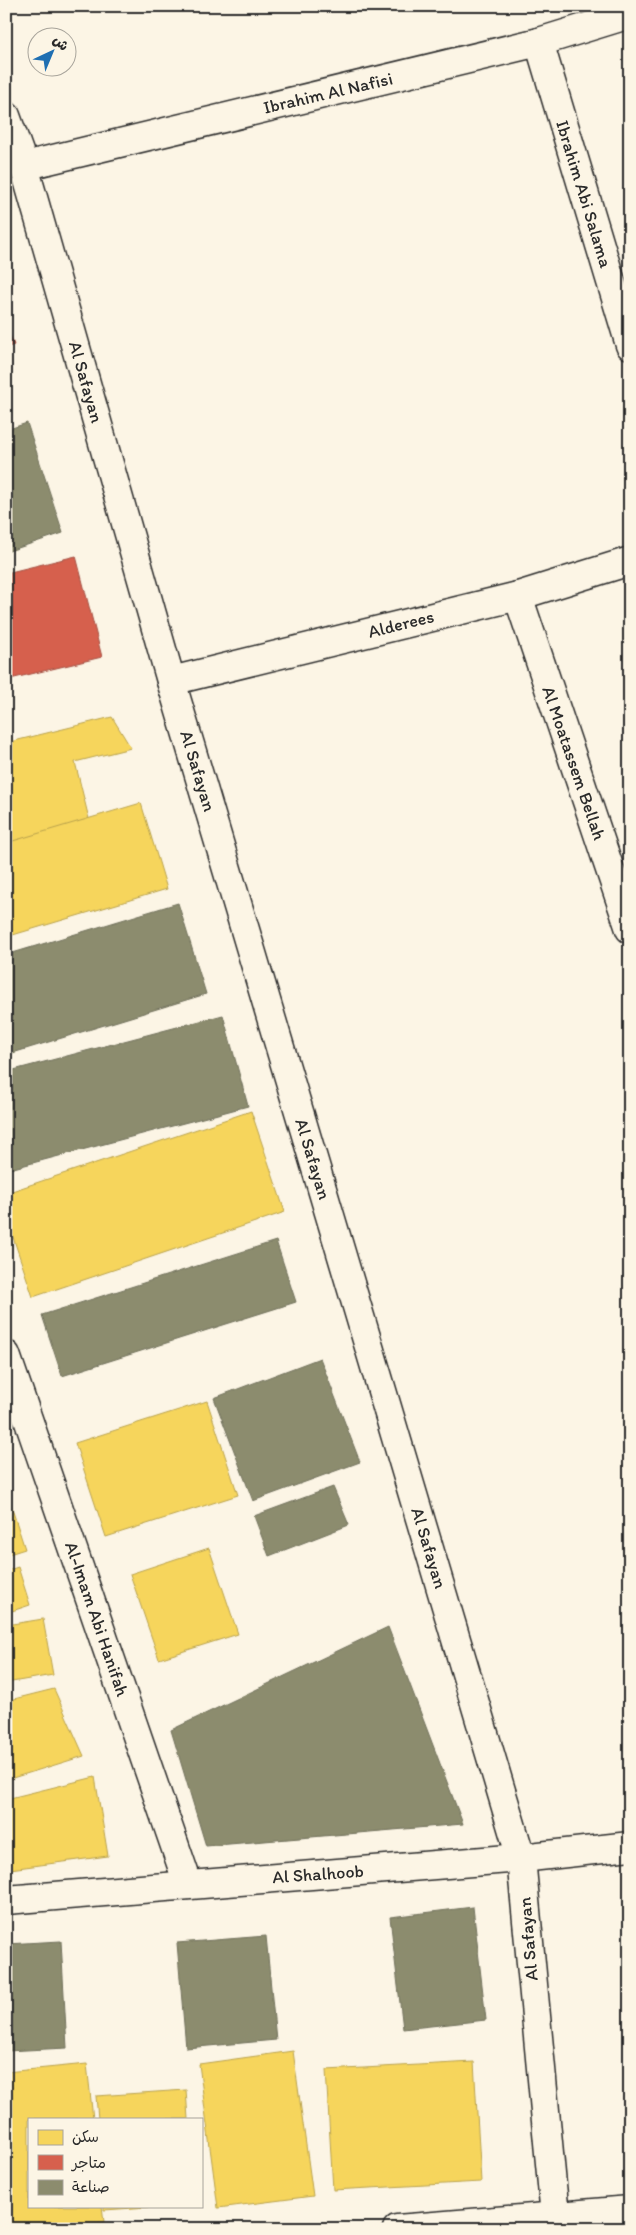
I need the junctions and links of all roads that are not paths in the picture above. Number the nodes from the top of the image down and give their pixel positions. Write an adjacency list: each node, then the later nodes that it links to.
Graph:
1 (630, 14): 2 (street, Ibrahim Al Nafisi)
2 (581, 16): 3 (street, Ibrahim Al Nafisi)
3 (539, 42): 5 (street, Ibrahim Al Nafisi); 6 (street, Ibrahim Abi Salama)
4 (6, 116): 5 (street, Al Safayan)
5 (24, 166): 9 (street, Al Safayan)
6 (630, 345)
7 (630, 561): 8 (street, Alderees)
8 (518, 596): 9 (street, Alderees); 10 (street, Al Moatassem Bellah)
9 (171, 681): 13 (street, Al Safayan)
10 (630, 929)
11 (6, 1355): 14 (street, Al-Imam Abi Hanifah)
12 (630, 1846): 13 (street, Al Shalhoob)
13 (521, 1858): 14 (street, Al Shalhoob); 17 (street, Al Safayan)
14 (188, 1884): 15 (street, Al Shalhoob)
15 (6, 1900)
16 (630, 2210): 17 (street)
17 (554, 2216): 18 (street)
18 (397, 2229)

